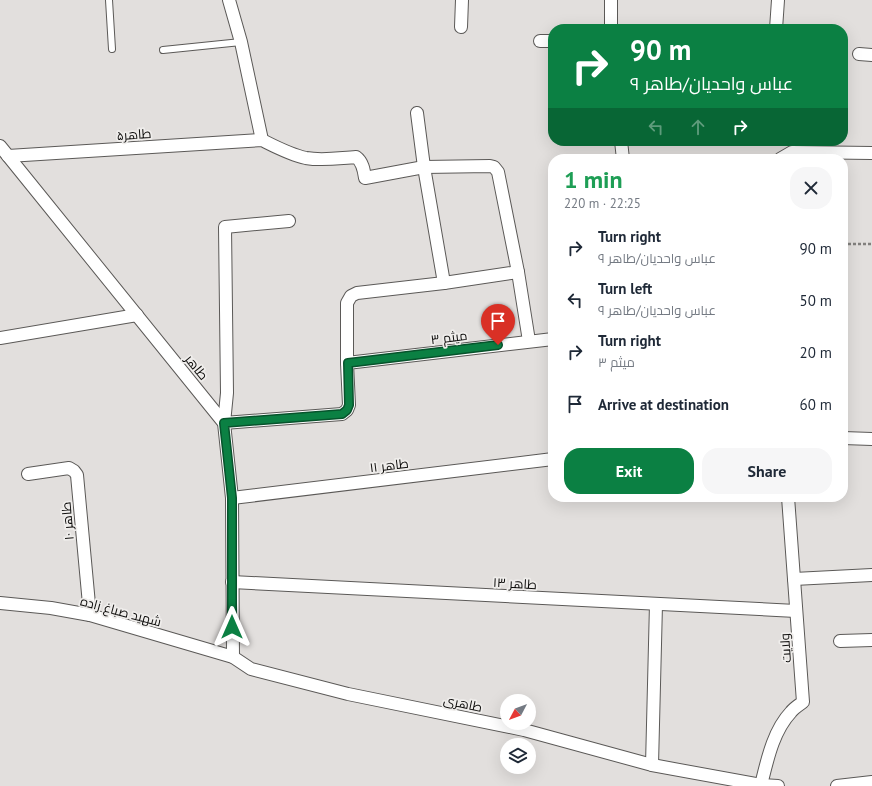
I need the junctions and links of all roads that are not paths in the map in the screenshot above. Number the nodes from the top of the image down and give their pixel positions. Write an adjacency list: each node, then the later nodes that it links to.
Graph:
1 (109, 0): 12 (lane)
2 (229, 0): 11 (street)
3 (462, 0): 8 (street)
4 (611, 0): 6 (street)
5 (778, 0): 7 (street)
6 (611, 24)
7 (776, 24)
8 (461, 27)
9 (540, 41): 10 (street)
10 (548, 41)
11 (241, 42): 13 (lane); 17 (street)
12 (112, 48)
13 (163, 50)
14 (859, 54): 15 (street)
15 (872, 55)
16 (417, 113): 22 (street)
17 (262, 140): 21 (street, طاهر۵); 22 (street)
18 (0, 146): 21 (street, طاهر)
19 (872, 153): 20 (street)
20 (789, 154)
21 (8, 156): 26 (street, طاهر)
22 (424, 167): 24 (street); 25 (street)
23 (289, 221): 31 (street)
24 (518, 272): 25 (street); 29 (street)
25 (444, 283): 30 (street)
26 (137, 315): 27 (street); 31 (street, طاهر)
27 (0, 338)
28 (548, 339): 29 (street, میثم ۳)
29 (529, 342): 30 (street, میثم ۳)
30 (348, 363): 31 (street)
31 (224, 423): 36 (street)
32 (848, 438): 33 (street)
33 (872, 439)
34 (548, 459): 36 (street, طاهر ۱۱)
35 (28, 474): 44 (street, طاهر ۱۰)
36 (232, 498): 40 (street)
37 (788, 502): 39 (street, ولایت)
38 (872, 575): 39 (street)
39 (794, 579): 43 (street, ولایت)
40 (232, 582): 42 (street, طاهر ۱۳); 47 (street)
41 (0, 603): 44 (street, شهید صباغ زاده)
42 (656, 604): 43 (street, طاهر ۱۳); 48 (street)
43 (796, 611): 50 (street, ولایت)
44 (90, 615): 47 (street, شهید صباغ زاده)
45 (872, 640): 46 (street)
46 (840, 641)
47 (233, 657): 48 (street, طاهری)
48 (652, 765): 50 (street, طاهری)
49 (872, 782): 52 (street)
50 (761, 785): 51 (street, طاهری)
51 (778, 786)
52 (837, 786)

